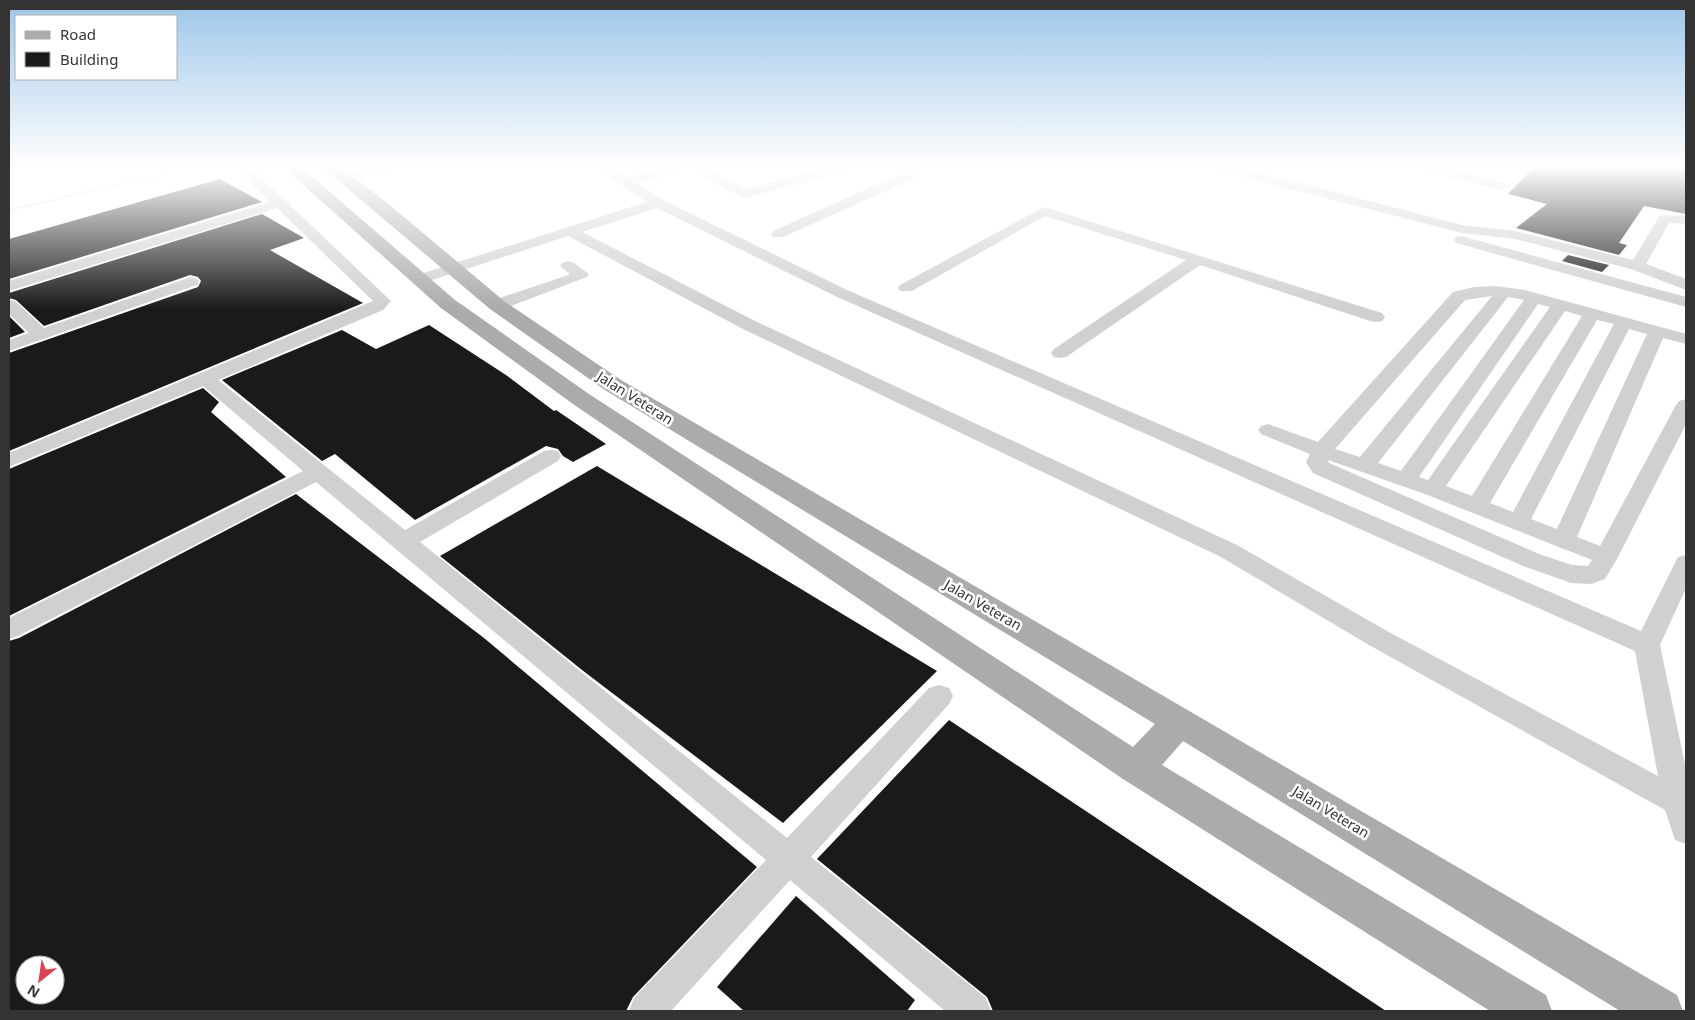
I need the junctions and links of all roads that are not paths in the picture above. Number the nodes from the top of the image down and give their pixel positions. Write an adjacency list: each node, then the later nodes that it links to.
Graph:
1 (245, 214): 22 (street)
2 (291, 214): 38 (street)
3 (345, 214): 19 (main road)
4 (388, 214): 18 (main road, Jalan Veteran)
5 (624, 214): 12 (street)
6 (680, 214): 55 (street)
7 (824, 214): 13 (street)
8 (1041, 214): 23 (street)
9 (1049, 214): 15 (street)
10 (1402, 214): 17 (street)
11 (1684, 216): 17 (street)
12 (569, 231): 18 (street); 59 (street)
13 (778, 234)
14 (1453, 238): 26 (street)
15 (1198, 259): 31 (street); 37 (street)
16 (568, 266): 29 (street)
17 (1637, 266): 21 (street)
18 (453, 268): 19 (street); 29 (main road, Jalan Veteran)
19 (420, 279): 58 (main road)
20 (191, 282): 34 (street)
21 (1686, 285)
22 (9, 286)
23 (906, 288)
24 (1504, 291): 25 (street); 41 (street); 44 (street)
25 (1534, 298): 27 (street); 46 (street)
26 (1686, 302)
27 (1560, 304): 30 (street); 47 (street)
28 (9, 305): 34 (street)
29 (497, 305): 57 (main road, Jalan Veteran)
30 (1592, 313): 32 (street); 48 (street)
31 (1376, 317)
32 (1624, 321): 33 (street); 49 (street)
33 (1658, 330): 35 (street); 50 (street)
34 (41, 334): 36 (street)
35 (1686, 339)
36 (9, 346)
37 (1060, 353)
38 (206, 379): 43 (street); 45 (street)
39 (1686, 405): 52 (street)
40 (1268, 430): 41 (street)
41 (1322, 451): 44 (street); 52 (street)
42 (551, 456): 51 (street)
43 (9, 461)
44 (1364, 466): 46 (street)
45 (318, 472): 51 (street); 54 (street)
46 (1406, 479): 47 (street)
47 (1432, 489): 48 (street)
48 (1478, 507): 49 (street)
49 (1518, 524): 50 (street)
50 (1563, 541): 52 (street)
51 (403, 542): 61 (street)
52 (1606, 557)
53 (1686, 564): 55 (street)
54 (9, 629)
55 (1647, 645): 59 (street)
56 (939, 696): 61 (street)
57 (1179, 721): 58 (main road); 65 (main road, Jalan Veteran)
58 (1136, 768): 64 (main road)
59 (1678, 802): 60 (street)
60 (1686, 830)
61 (788, 860): 62 (street); 63 (street)
62 (647, 1011)
63 (973, 1011)
64 (1530, 1011)
65 (1661, 1011)

